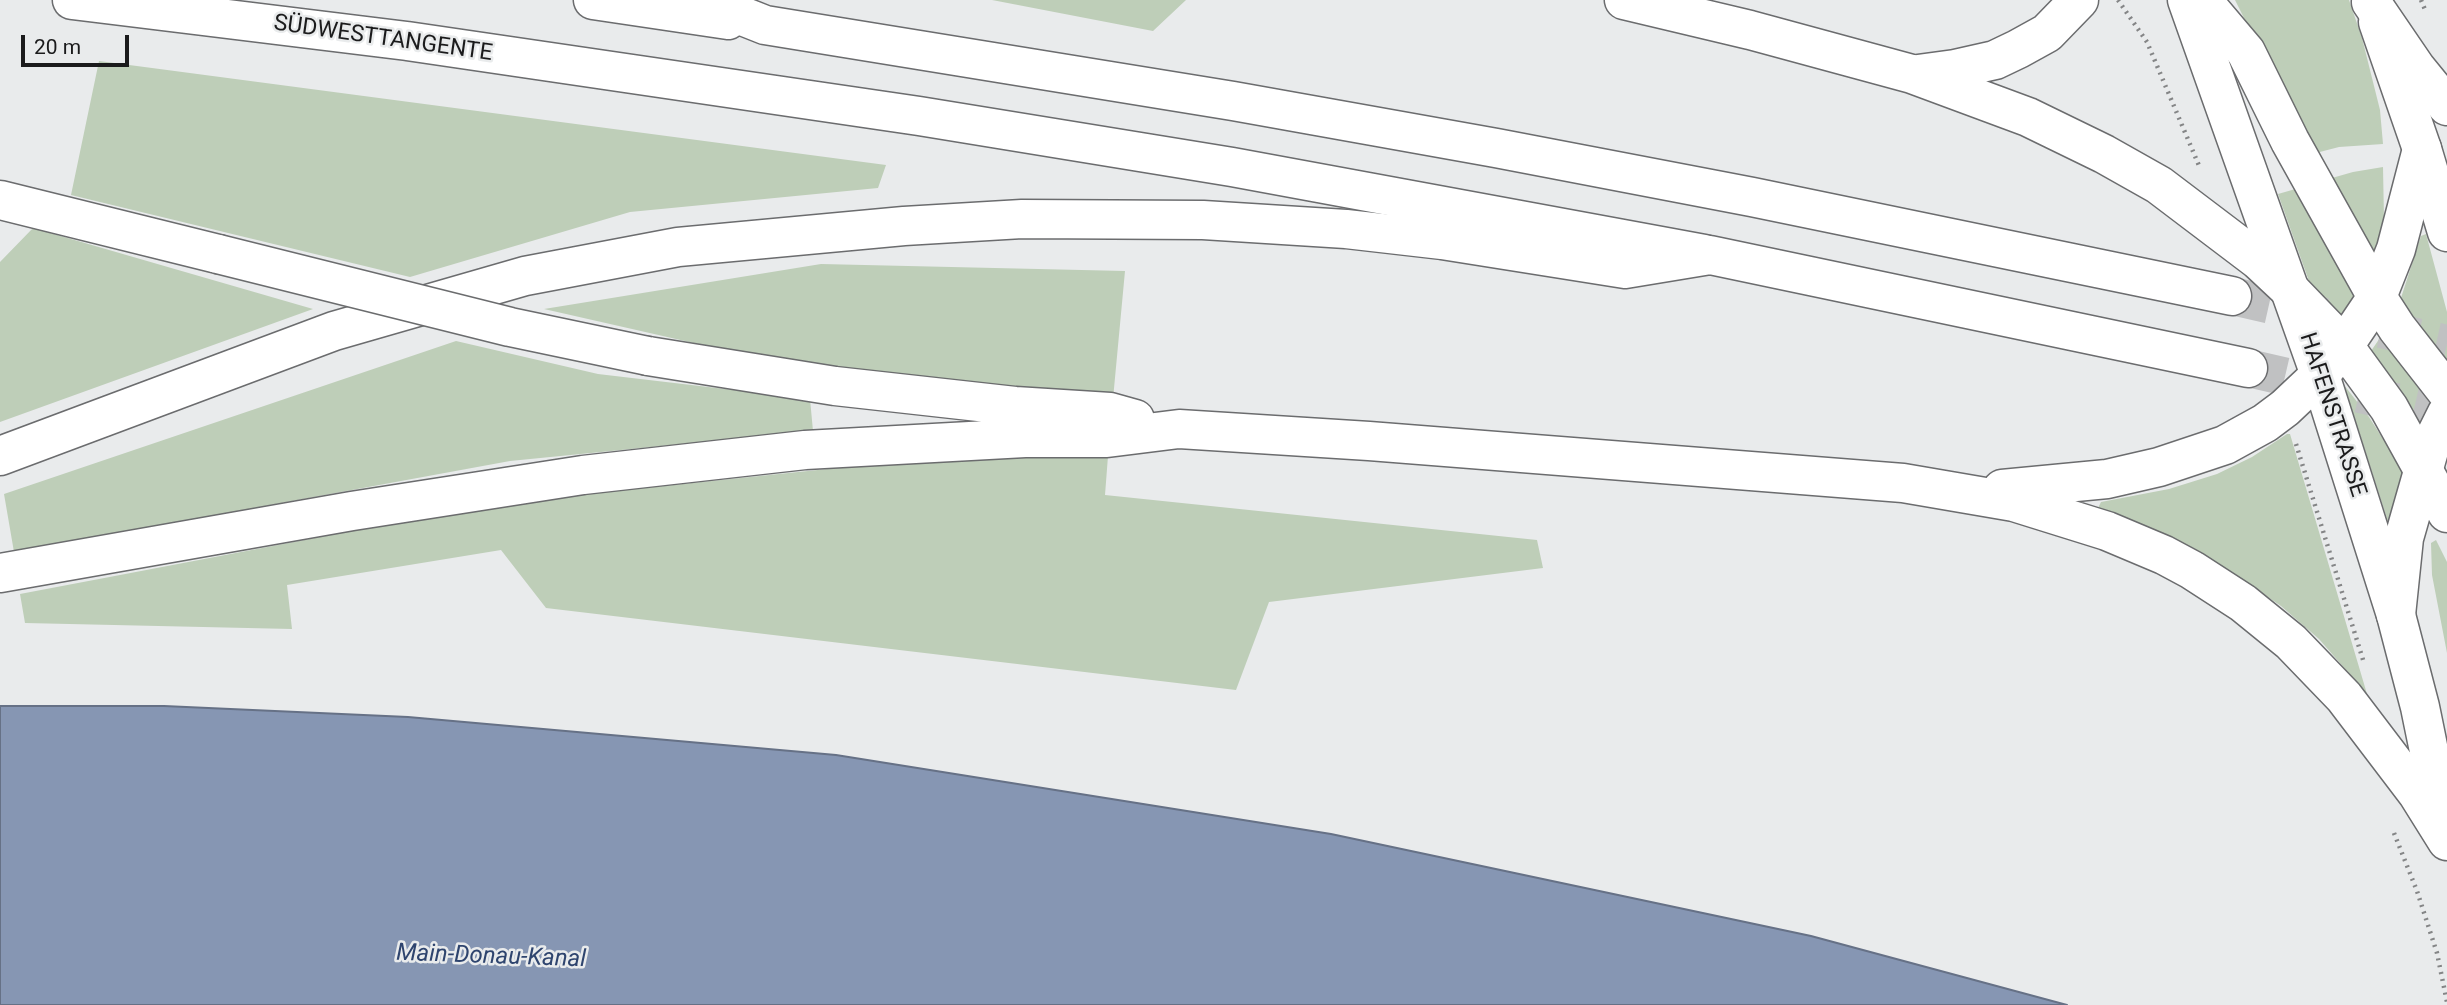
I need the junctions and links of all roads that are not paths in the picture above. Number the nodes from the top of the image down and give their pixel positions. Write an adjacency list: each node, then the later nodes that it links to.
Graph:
1 (72, 0): 15 (main road, SÜDWESTTANGENTE)
2 (593, 0): 9 (main road)
3 (702, 0): 9 (main road)
4 (1624, 0): 10 (main road)
5 (2079, 0): 10 (main road)
6 (2187, 0): 16 (main road)
7 (2202, 0): 18 (main road)
8 (2370, 1): 11 (main road); 12 (main road)
9 (765, 25): 17 (main road)
10 (1912, 74): 16 (main road)
11 (2447, 106)
12 (2422, 149): 14 (main road); 18 (main road)
13 (0, 200): 23 (main road, bridge)
14 (2447, 232)
15 (1710, 255): 20 (main road, SÜDWESTTANGENTE); 24 (main road)
16 (2290, 290): 19 (main road)
17 (2232, 296)
18 (2377, 297): 19 (main road); 21 (main road)
19 (2332, 361): 25 (main road); 26 (main road); 29 (main road, HAFENSTRASSE)
20 (2248, 368)
21 (2447, 392)
22 (2447, 413): 25 (main road)
23 (1179, 429): 26 (main road); 28 (main road)
24 (0, 456)
25 (2423, 468): 27 (main road); 29 (main road)
26 (1969, 493): 30 (main road)
27 (2447, 513)
28 (0, 573)
29 (2396, 615): 30 (main road, HAFENSTRASSE)
30 (2447, 841)

